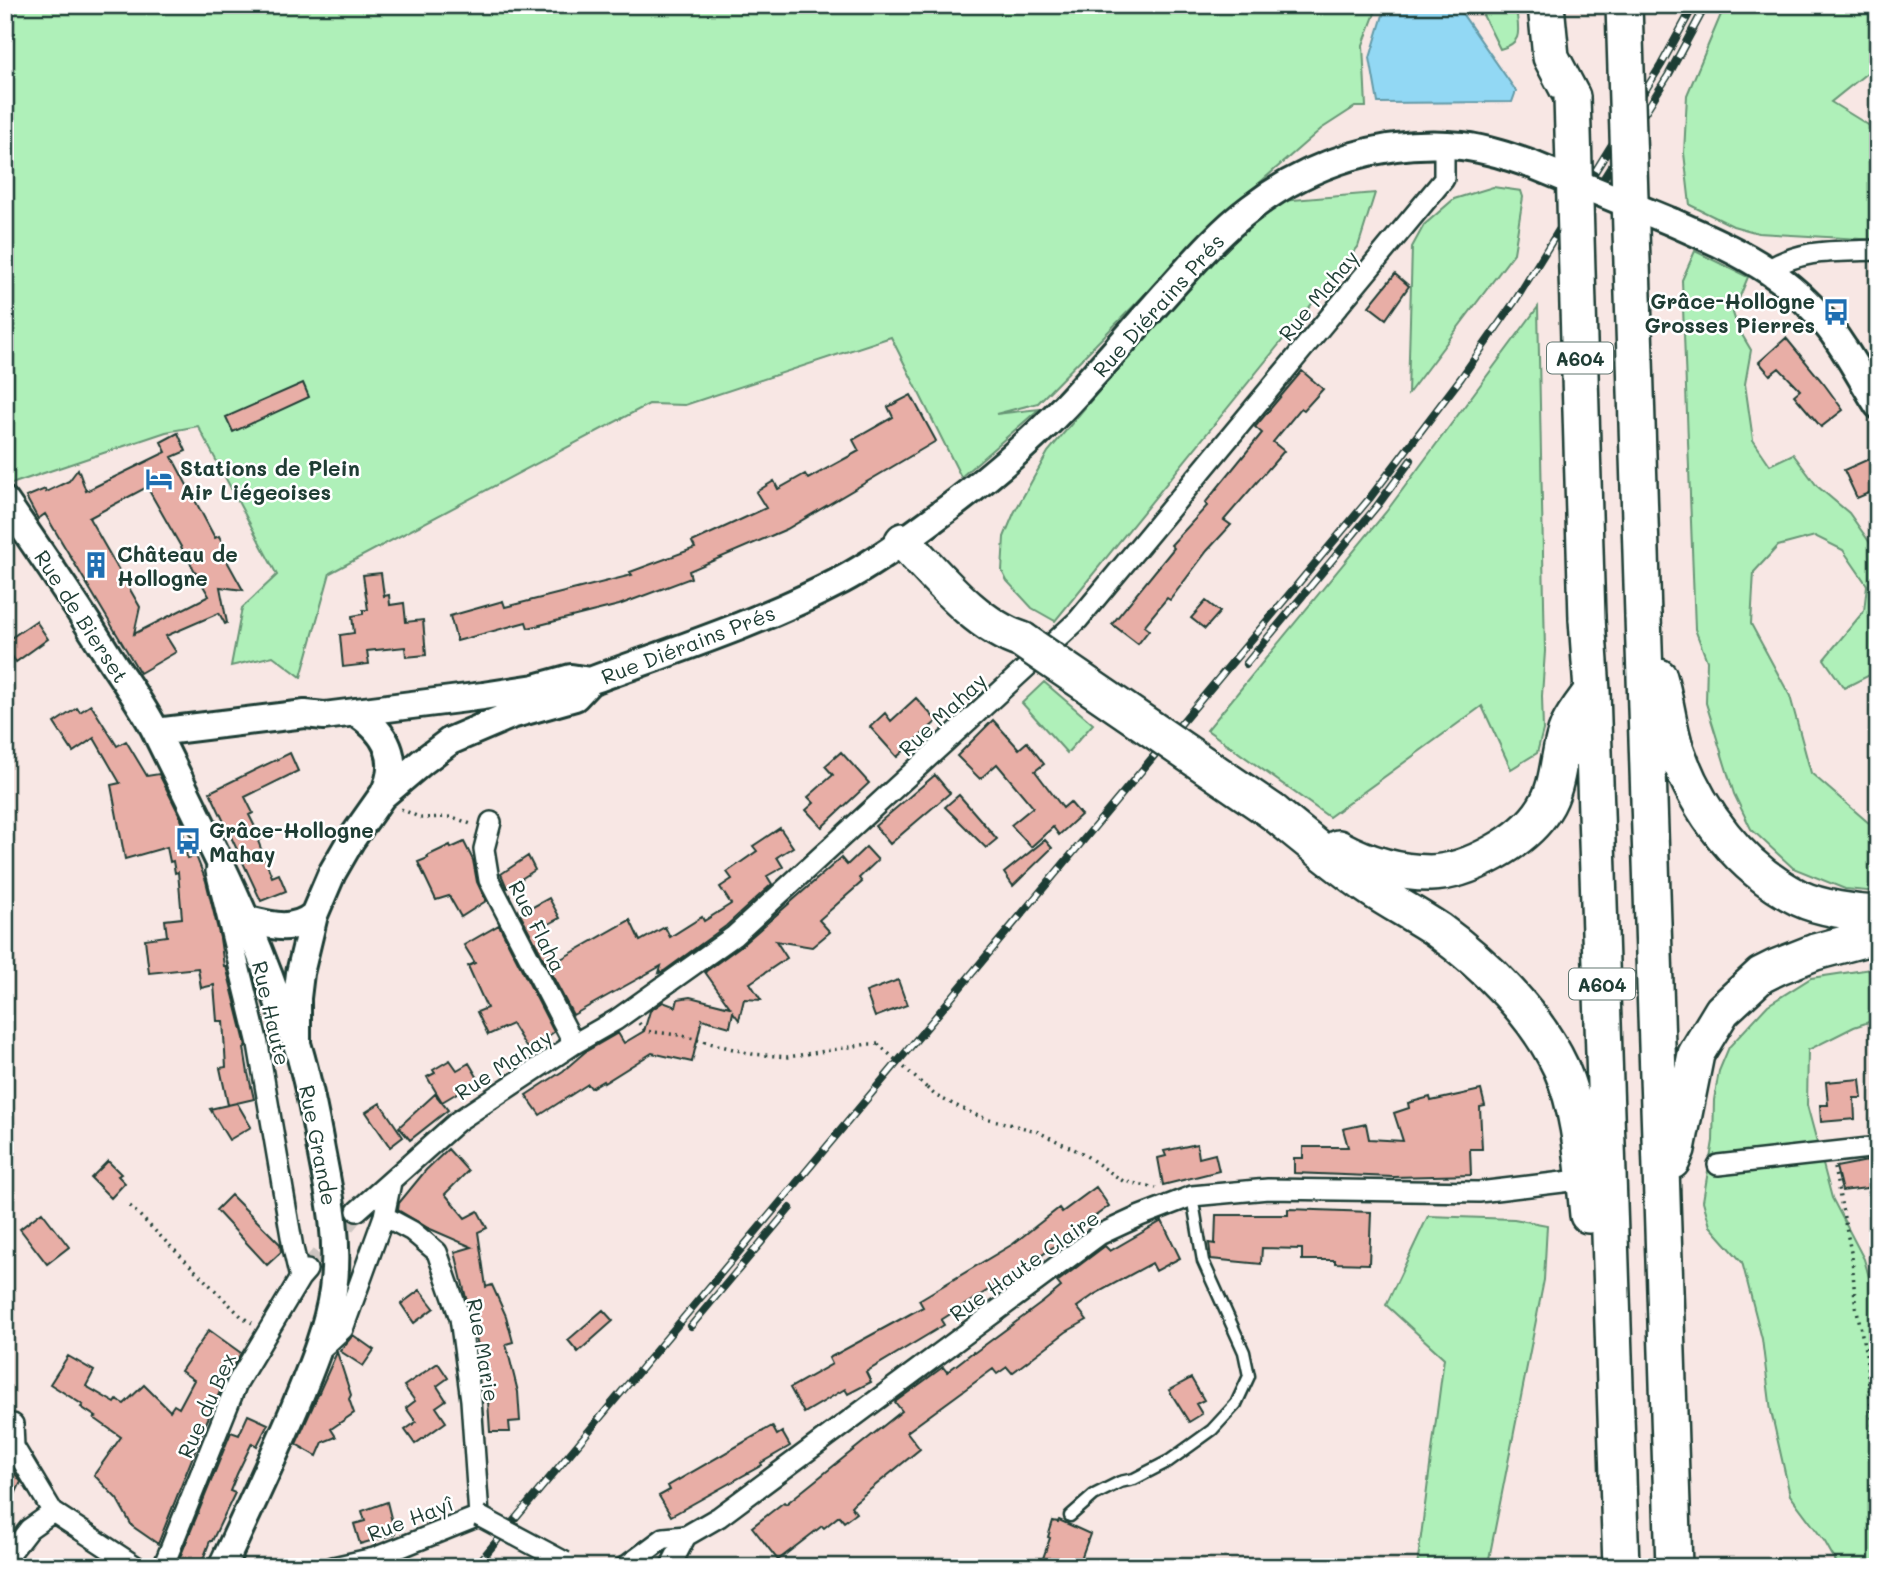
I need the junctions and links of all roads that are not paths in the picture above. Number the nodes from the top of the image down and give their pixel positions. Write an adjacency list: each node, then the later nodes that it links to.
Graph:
1 (1546, 5): 4 (highway)
2 (1570, 5): 4 (highway, A604)
3 (1624, 5): 11 (highway, A604, bridge)
4 (1572, 97): 13 (highway, A604, bridge)
5 (1444, 145): 7 (main road, Rue Diérains Prés, bridge); 10 (main road, Rue Diérains Prés); 25 (street, Rue Mahay)
6 (1878, 250): 7 (street)
7 (1769, 269): 8 (main road, Rue Diérains Prés)
8 (1878, 405)
9 (5, 501): 15 (main road, Rue de Bierset)
10 (913, 534): 12 (main road, Rue Diérains Prés); 17 (highway, bridge)
11 (1643, 623): 20 (highway); 30 (highway, A604)
12 (590, 681): 14 (main road, Rue Diérains Prés); 16 (main road, Rue Diérains Prés)
13 (1592, 691): 17 (highway); 35 (highway, A604)
14 (355, 712): 15 (main road, Rue Diérains Prés); 16 (main road, Rue Diérains Prés)
15 (156, 732): 19 (main road, Rue Grande)
16 (382, 796): 21 (main road, Rue Diérains Prés)
17 (1277, 815): 35 (highway)
18 (491, 822): 25 (street, Rue Flaha)
19 (211, 841): 22 (main road, Rue Grande); 34 (street, Rue Haute)
20 (1878, 914)
21 (314, 915): 22 (main road); 24 (main road, Rue Diérains Prés)
22 (248, 920): 24 (main road, Rue Grande)
23 (1878, 935): 30 (highway)
24 (297, 1044): 36 (main road, Rue Grande)
25 (574, 1044): 28 (street, Rue Mahay)
26 (1878, 1147): 27 (street)
27 (1718, 1165)
28 (391, 1181): 32 (street, Rue Mahay); 33 (street)
29 (1571, 1181): 31 (street, Rue Haute Claire)
30 (1661, 1187): 51 (highway, A604)
31 (1192, 1196): 40 (lane); 41 (street, Rue Haute Claire)
32 (357, 1211)
33 (384, 1216): 36 (street); 39 (street, Rue Marie)
34 (304, 1274): 45 (street, Rue du Bex)
35 (1612, 1277): 50 (highway, A604)
36 (319, 1350): 46 (main road, Rue Grande)
37 (13, 1424): 38 (street)
38 (52, 1512): 42 (street); 44 (street)
39 (479, 1516): 43 (street, Rue Hayî, bridge); 47 (street, Rue Hayî)
40 (1070, 1516)
41 (686, 1536): 48 (street, Rue Haute Claire); 49 (street)
42 (5, 1560)
43 (568, 1565)
44 (137, 1567)
45 (163, 1567)
46 (222, 1567)
47 (333, 1567)
48 (625, 1567)
49 (670, 1567)
50 (1621, 1567)
51 (1674, 1567)

